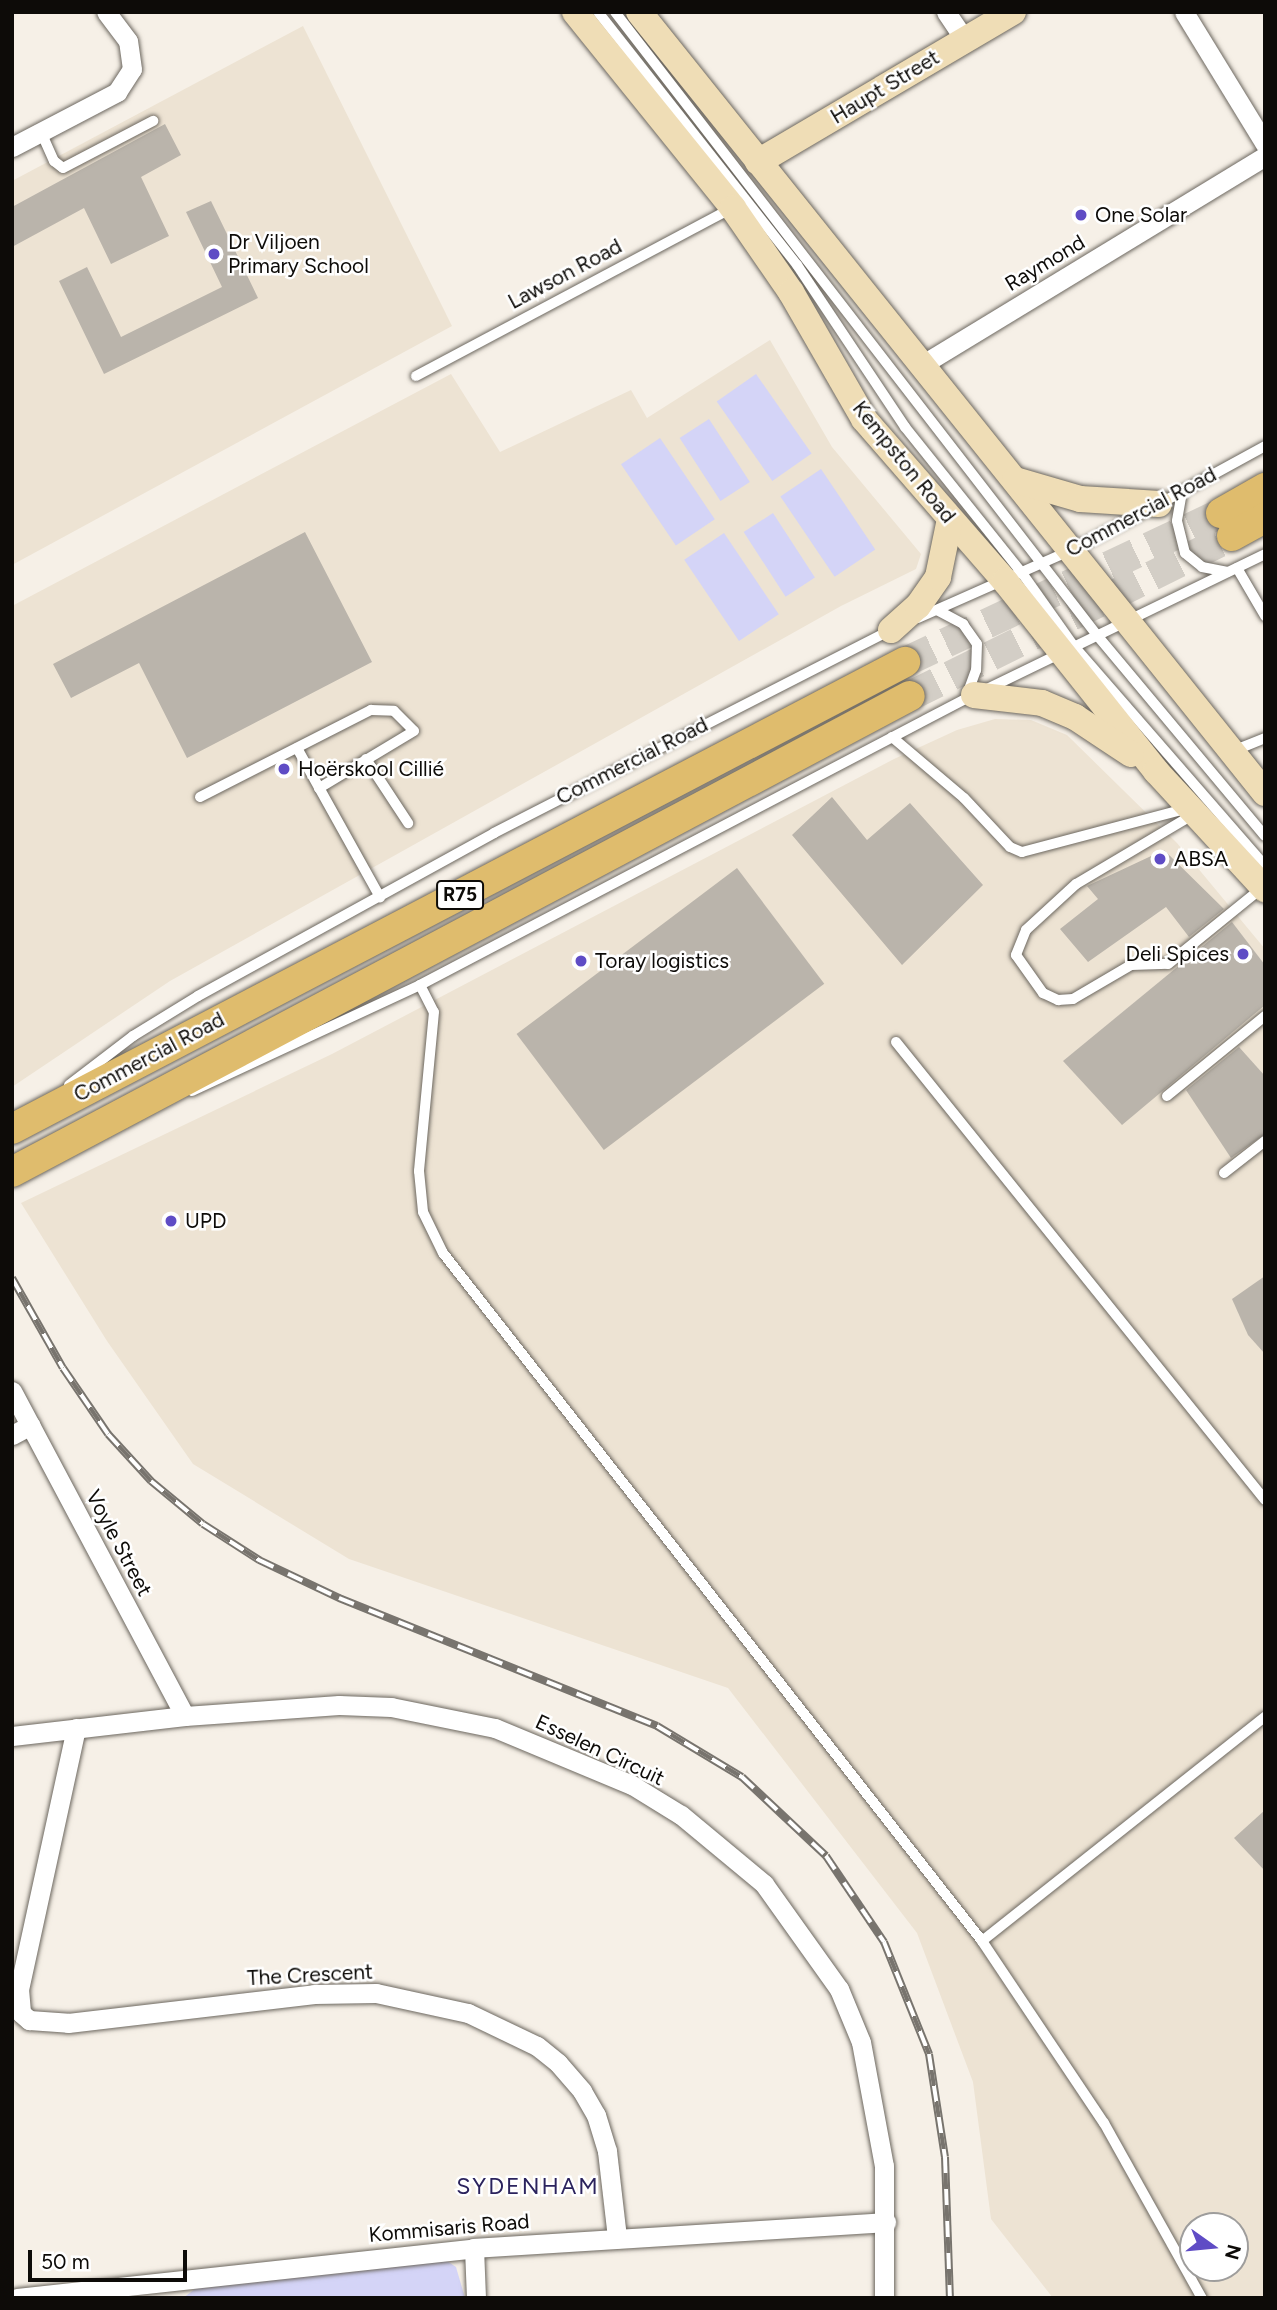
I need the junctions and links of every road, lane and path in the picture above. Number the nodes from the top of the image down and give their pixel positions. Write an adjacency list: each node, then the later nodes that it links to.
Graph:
1 (106, 12): 11 (street)
2 (575, 12): 16 (main road, Kempston Road)
3 (598, 12): 29 (lane)
4 (615, 12): 27 (lane)
5 (639, 12): 15 (main road)
6 (946, 12): 9 (street)
7 (1013, 12): 9 (main road, Haupt Street)
8 (1184, 12): 12 (street)
9 (965, 40): 15 (main road, Haupt Street)
10 (153, 121): 11 (lane)
11 (41, 132): 13 (street)
12 (1265, 144)
13 (12, 147)
14 (1265, 156): 17 (street, Raymond)
15 (758, 162): 17 (main road)
16 (733, 208): 18 (lane, Lawson Road); 24 (main road, Kempston Road)
17 (920, 366): 20 (main road)
18 (416, 376)
19 (1265, 446): 22 (lane, Commercial Road)
20 (1015, 480): 22 (main road); 25 (main road)
21 (1265, 488): 23 (main road, Commercial Road)
22 (1171, 498): 25 (lane, Commercial Road); 28 (lane)
23 (1265, 518)
24 (950, 519): 29 (main road, Kempston Road); 33 (main road)
25 (1074, 549): 27 (lane, Commercial Road); 32 (main road)
26 (1265, 554): 28 (lane, Commercial Road)
27 (1043, 563): 29 (lane, Commercial Road); 34 (lane)
28 (1233, 570): 31 (lane); 32 (lane, Commercial Road)
29 (1013, 577): 30 (lane, Commercial Road); 35 (main road, Kempston Road)
30 (937, 610): 33 (lane, Commercial Road); 38 (lane)
31 (1265, 616)
32 (1126, 618): 34 (lane, Commercial Road); 42 (main road)
33 (891, 630): 52 (lane, Commercial Road)
34 (1096, 634): 35 (lane, Commercial Road); 50 (lane)
35 (1067, 648): 38 (lane, Commercial Road); 44 (main road, Kempston Road); 51 (lane)
36 (905, 662): 58 (main road, Commercial Road / R75)
37 (910, 696): 57 (main road, Commercial Road / R75)
38 (969, 698): 39 (lane, Commercial Road); 44 (main road)
39 (892, 737): 48 (lane); 53 (lane, Commercial Road)
40 (1265, 738): 42 (lane)
41 (298, 748): 43 (lane); 45 (lane); 47 (lane)
42 (1231, 751): 46 (main road)
43 (366, 759): 45 (lane); 49 (lane)
44 (1156, 771): 48 (main road, Kempston Road)
45 (319, 788): 52 (lane)
46 (1265, 793)
47 (200, 797)
48 (1192, 811): 51 (main road, Kempston Road); 51 (lane)
49 (408, 823)
50 (1265, 836)
51 (1264, 881)
52 (380, 897): 58 (lane, Commercial Road)
53 (420, 985): 57 (lane, Commercial Road); 70 (lane)
54 (1265, 1016): 56 (lane)
55 (896, 1042): 65 (lane)
56 (1167, 1096)
57 (144, 1106): 60 (main road, Commercial Road / R75)
58 (18, 1126)
59 (1265, 1141): 61 (lane)
60 (22, 1167)
61 (1224, 1173)
62 (12, 1391): 63 (street, Voyle Street)
63 (31, 1425): 64 (street); 66 (street, Voyle Street)
64 (12, 1435)
65 (1265, 1500)
66 (185, 1716): 68 (street, Esselen Circuit); 71 (street, Esselen Circuit)
67 (1265, 1717): 70 (lane)
68 (76, 1728): 69 (street, Esselen Circuit); 72 (street, The Crescent)
69 (12, 1736)
70 (982, 1941): 78 (lane)
71 (886, 2222): 72 (street, Kommisaris Road); 77 (street, Esselen Circuit)
72 (617, 2238): 73 (street, Kommisaris Road)
73 (474, 2248): 74 (street, Kommisaris Road); 76 (street)
74 (171, 2290): 75 (street, Kommisaris Road)
75 (17, 2298)
76 (476, 2298)
77 (884, 2298)
78 (1202, 2298)

